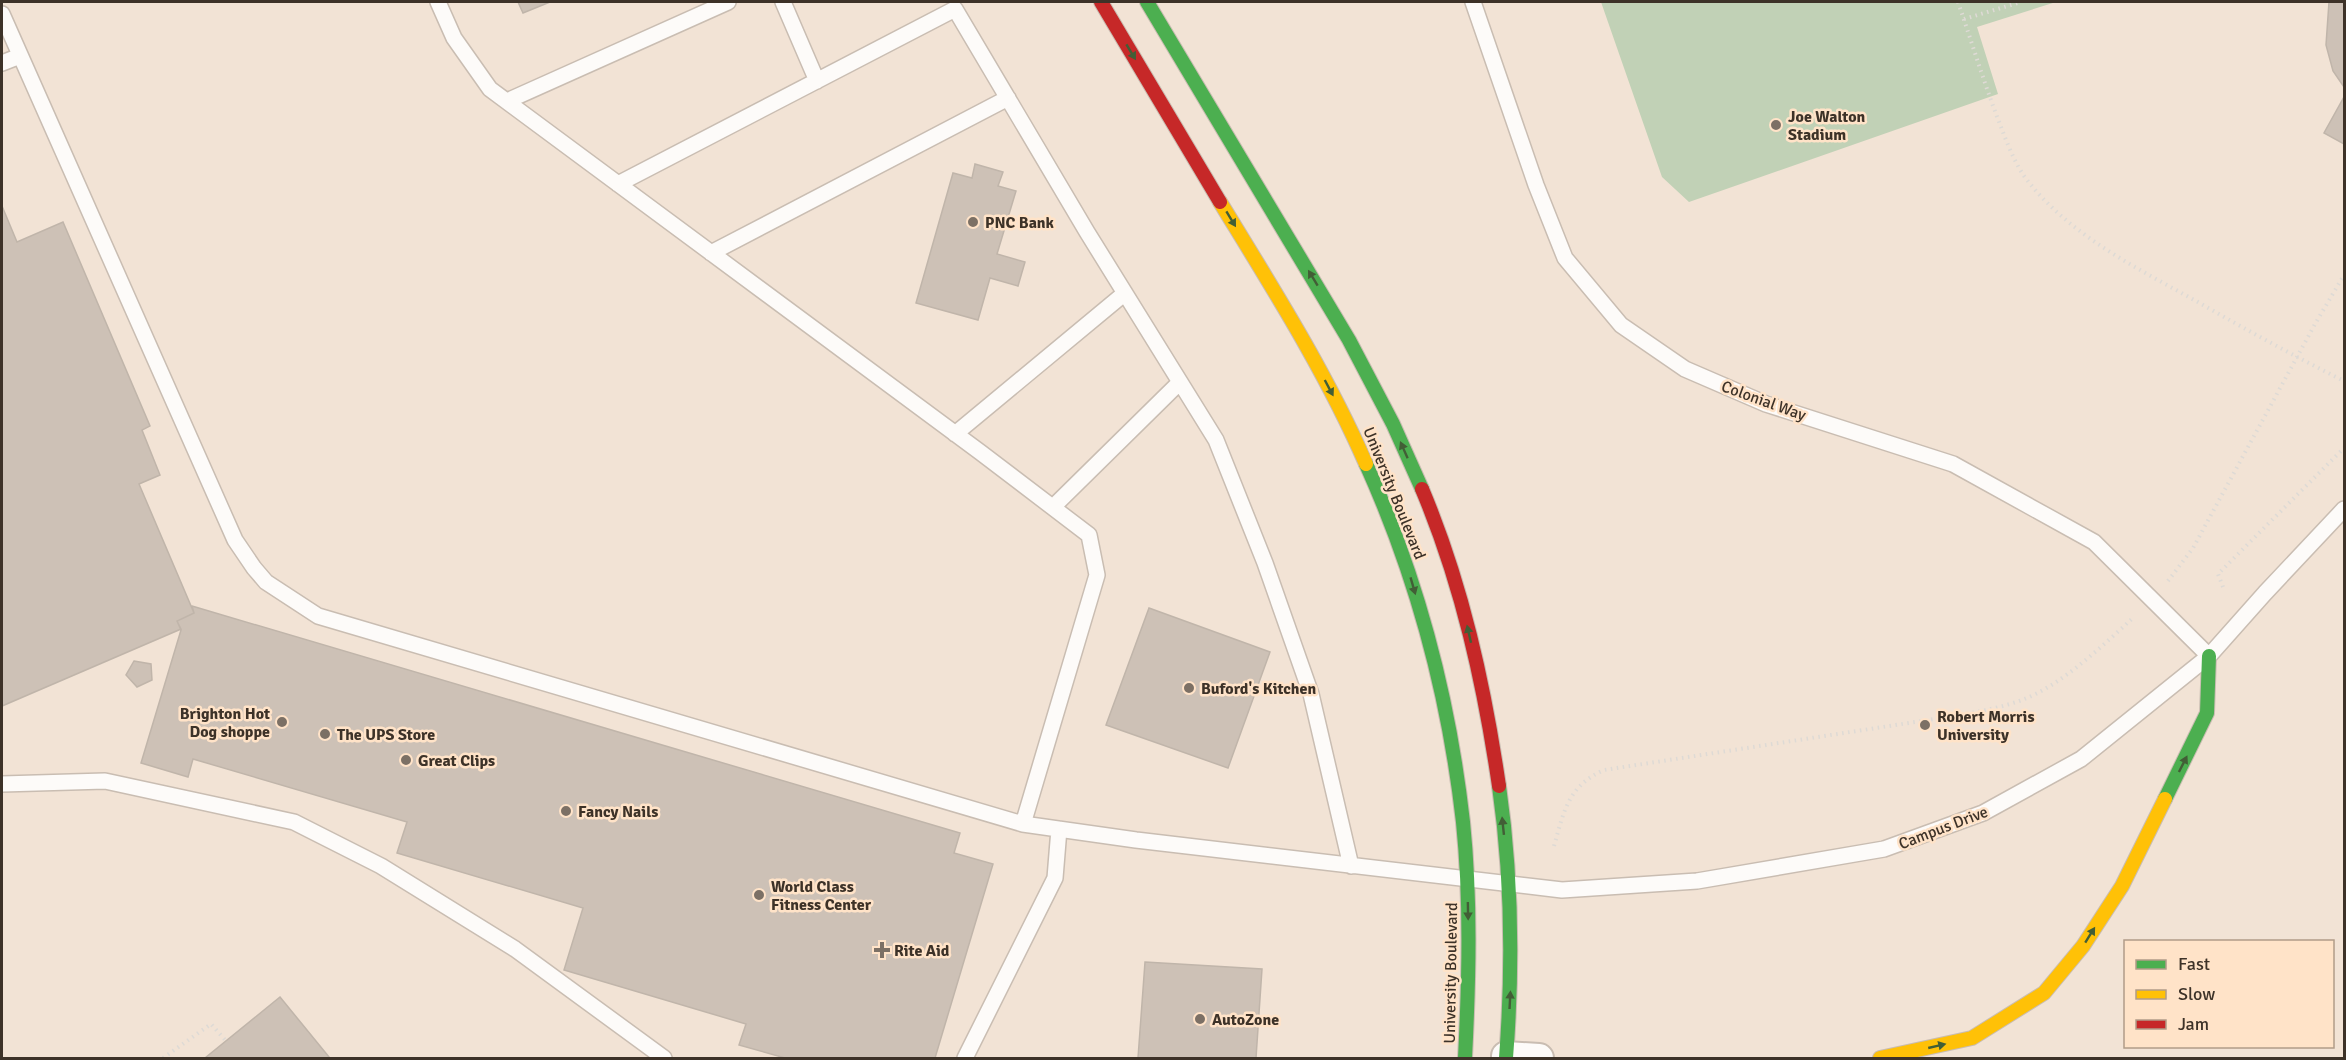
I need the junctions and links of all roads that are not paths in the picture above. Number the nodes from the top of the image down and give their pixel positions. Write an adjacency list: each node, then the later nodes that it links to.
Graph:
1 (438, 2): 13 (lane)
2 (728, 2): 13 (lane)
3 (783, 2): 11 (lane)
4 (1101, 2): 26 (main road, University Boulevard, one-way to 26)
5 (1147, 2): 27 (main road, University Boulevard, one-way to 5)
6 (1473, 2): 21 (lane, Colonial Way)
7 (953, 5): 11 (lane); 12 (lane)
8 (2, 14): 9 (lane, Campus Drive)
9 (20, 56): 10 (lane); 23 (lane, Campus Drive)
10 (2, 63)
11 (817, 81): 14 (lane)
12 (1008, 98): 15 (lane); 16 (lane)
13 (507, 101): 14 (lane)
14 (618, 184): 15 (lane)
15 (711, 253): 18 (lane)
16 (1125, 293): 17 (lane); 18 (lane)
17 (1180, 382): 19 (lane); 25 (lane)
18 (956, 434): 19 (lane)
19 (1053, 507): 23 (lane)
20 (2344, 509): 21 (lane, Campus Drive)
21 (2209, 656): 27 (lane, Campus Drive); 33 (main road, one-way to 21)
22 (2, 784): 29 (lane)
23 (1023, 824): 24 (lane, Campus Drive)
24 (1059, 829): 25 (lane, Campus Drive); 30 (lane)
25 (1352, 866): 26 (lane, Campus Drive)
26 (1467, 879): 27 (lane, Campus Drive); 31 (main road, University Boulevard, one-way to 31)
27 (1508, 884): 28 (main road, University Boulevard, one-way to 27)
28 (1506, 1057): 32 (street)
29 (664, 1059)
30 (965, 1059)
31 (1465, 1059)
32 (1539, 1059)
33 (1880, 1059)

